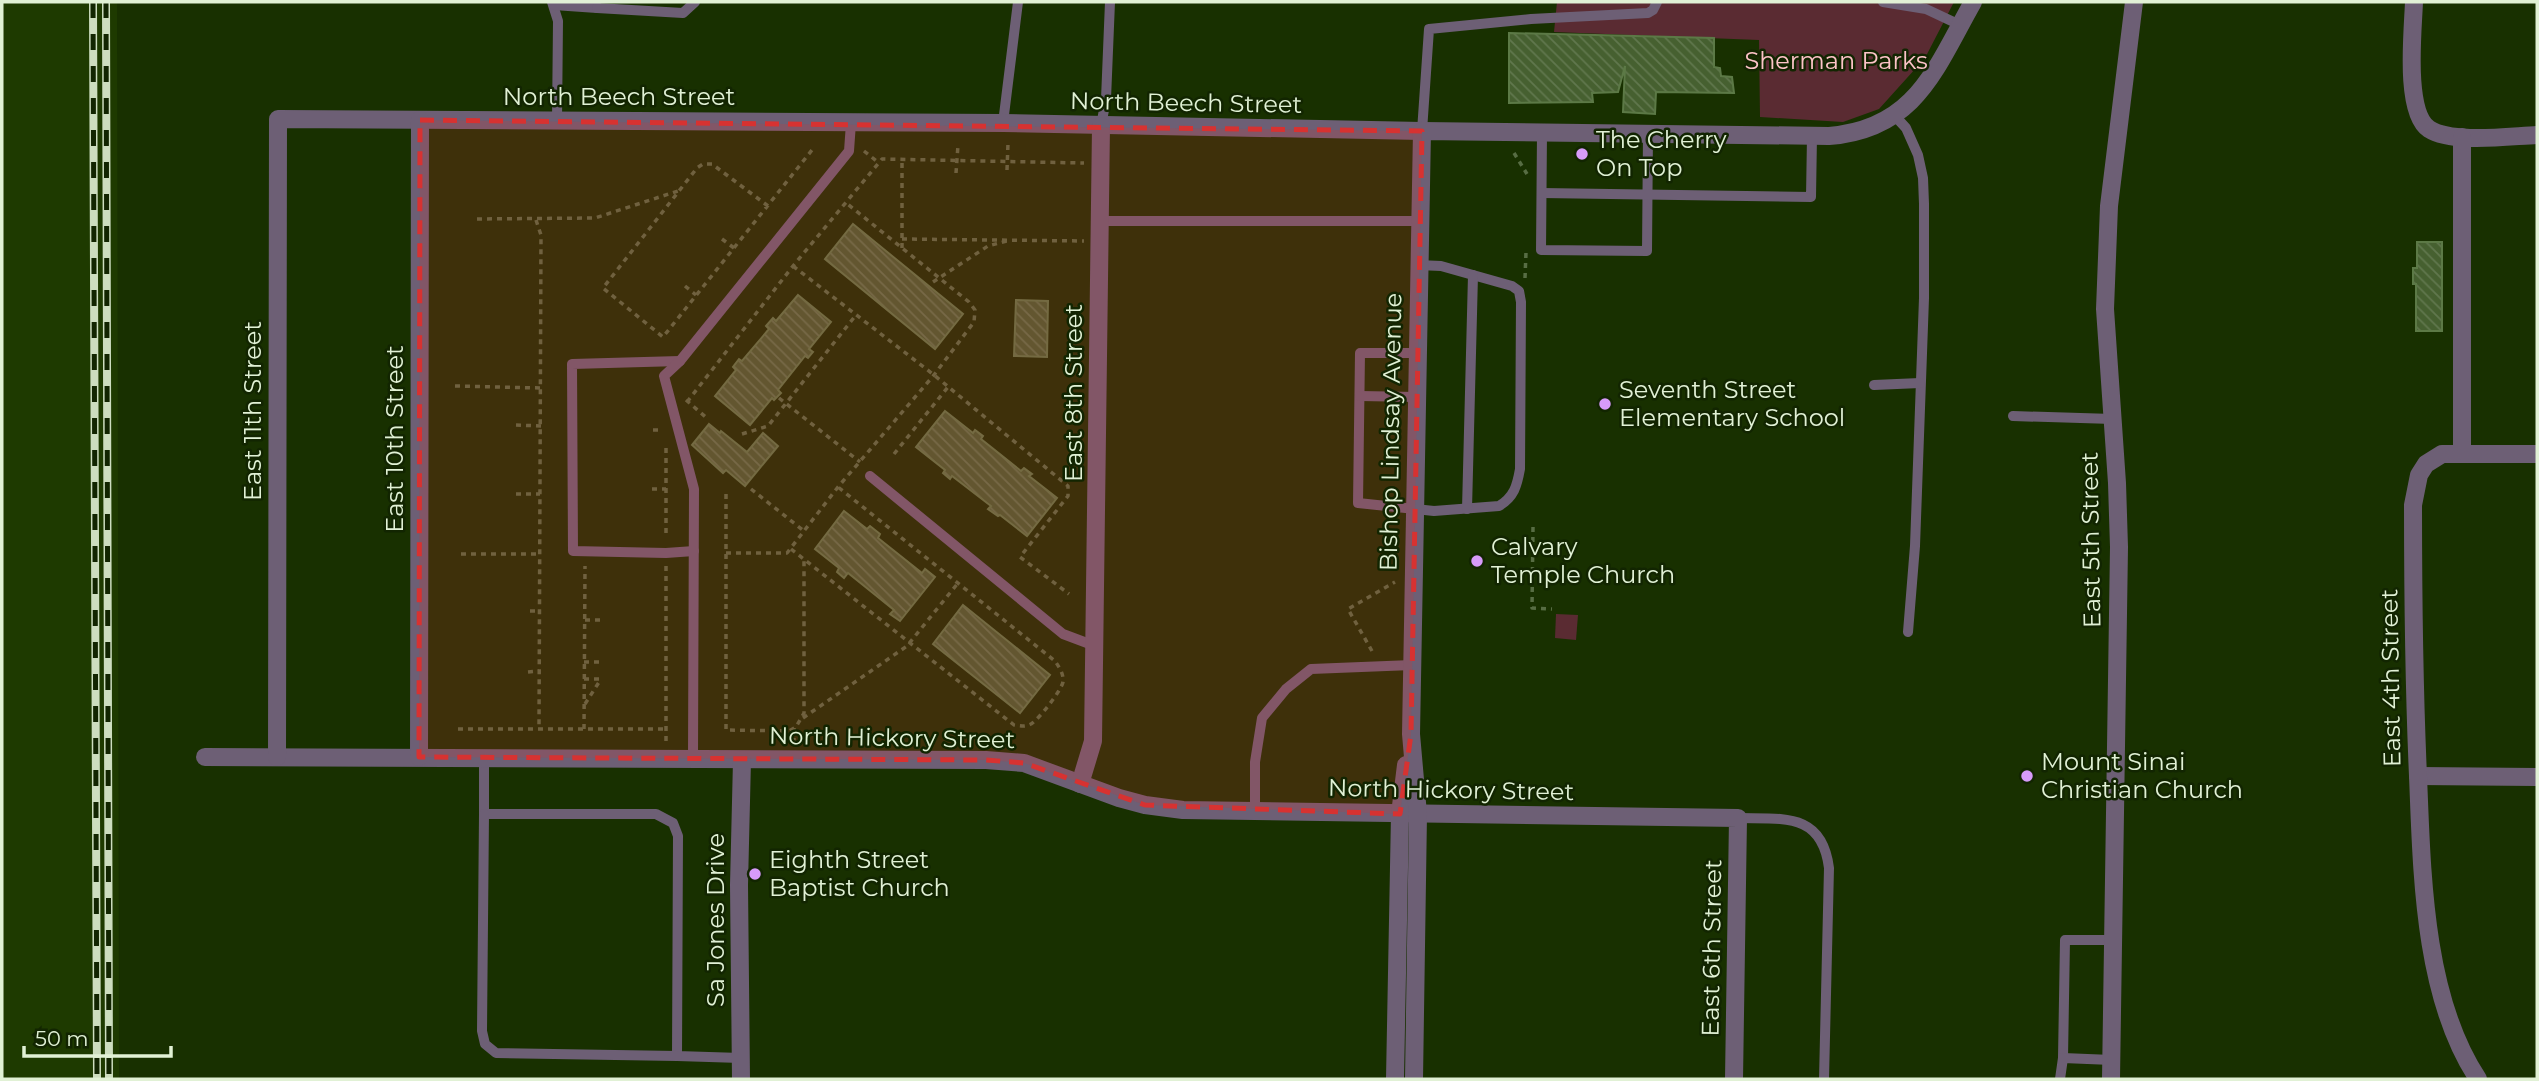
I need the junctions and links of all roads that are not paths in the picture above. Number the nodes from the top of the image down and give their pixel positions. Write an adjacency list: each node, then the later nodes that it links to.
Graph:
1 (695, 2): 10 (lane)
2 (1018, 2): 18 (lane)
3 (1110, 2): 19 (lane, East 8th Street)
4 (1657, 2): 20 (lane)
5 (1883, 2): 11 (lane)
6 (1973, 2): 12 (street, North Beech Street)
7 (2134, 2): 39 (street, East 5th Street)
8 (2414, 2): 25 (street)
9 (553, 4): 10 (lane); 16 (lane)
10 (596, 5)
11 (1927, 5): 12 (lane)
12 (1960, 25): 13 (street, North Beech Street)
13 (1895, 116): 24 (street, North Beech Street); 34 (lane)
14 (333, 119): 15 (street, North Beech Street); 51 (street, East 11th Street)
15 (420, 120): 16 (street, North Beech Street); 52 (street, East 10th Street)
16 (557, 120): 17 (street, North Beech Street)
17 (851, 123): 18 (street, North Beech Street); 33 (lane)
18 (1003, 123): 19 (street, North Beech Street)
19 (1101, 126): 20 (street, North Beech Street); 28 (street, East 8th Street)
20 (1422, 131): 21 (street, North Beech Street); 29 (street, Bishop Lindsay Avenue)
21 (1542, 133): 22 (street, North Beech Street); 26 (lane)
22 (1648, 134): 24 (street, North Beech Street); 27 (lane)
23 (2537, 135): 25 (street)
24 (1812, 136): 27 (lane)
25 (2462, 136): 40 (street)
26 (1542, 193): 27 (lane); 27 (lane)
27 (1647, 195)
28 (1100, 221): 29 (lane); 47 (street, East 8th Street)
29 (1419, 221): 30 (street, Bishop Lindsay Avenue)
30 (1418, 265): 31 (lane); 32 (street, Bishop Lindsay Avenue)
31 (1474, 275): 43 (lane); 43 (lane)
32 (1417, 353): 36 (lane); 37 (street, Bishop Lindsay Avenue)
33 (680, 361): 45 (lane); 45 (lane)
34 (1920, 383): 35 (lane); 46 (lane)
35 (1874, 385)
36 (1360, 396): 37 (lane); 44 (lane)
37 (1416, 397): 44 (street, Bishop Lindsay Avenue)
38 (2013, 416): 39 (lane)
39 (2113, 419): 64 (street, East 5th Street)
40 (2462, 454): 41 (street, East 4th Street); 56 (street, East 4th Street)
41 (2537, 454)
42 (870, 476): 47 (lane)
43 (1467, 509): 44 (lane)
44 (1414, 510): 48 (street, Bishop Lindsay Avenue)
45 (694, 551): 54 (lane)
46 (1908, 632)
47 (1095, 646): 58 (street, East 8th Street)
48 (1412, 665): 49 (street, Bishop Lindsay Avenue); 59 (lane)
49 (1411, 734): 61 (street, Bishop Lindsay Avenue); 62 (street, Bishop Lindsay Avenue)
50 (205, 757): 51 (street, North Hickory Street)
51 (277, 757): 52 (street, North Hickory Street)
52 (419, 757): 53 (street, North Hickory Street)
53 (484, 757): 54 (street, North Hickory Street); 60 (lane)
54 (693, 758): 55 (street, North Hickory Street)
55 (742, 760): 58 (street, North Hickory Street); 66 (street, Sa Jones Drive)
56 (2418, 776): 57 (street); 76 (street, East 4th Street)
57 (2537, 777)
58 (1080, 783): 59 (street, North Hickory Street)
59 (1255, 812): 61 (street, North Hickory Street)
60 (484, 814): 65 (lane); 65 (lane)
61 (1400, 814): 62 (street, North Hickory Street); 70 (street, Bishop Lindsay Avenue)
62 (1418, 814): 63 (street, North Hickory Street); 71 (street, Bishop Lindsay Avenue)
63 (1738, 818): 72 (street, East 6th Street); 73 (lane)
64 (2114, 940): 67 (lane); 68 (street, East 5th Street)
65 (677, 1056): 66 (lane)
66 (741, 1058): 69 (street, Sa Jones Drive)
67 (2063, 1058): 68 (lane); 74 (lane)
68 (2112, 1060): 75 (street, East 5th Street)
69 (741, 1079)
70 (1395, 1079)
71 (1414, 1079)
72 (1734, 1079)
73 (1824, 1079)
74 (2060, 1079)
75 (2112, 1079)
76 (2477, 1079)

